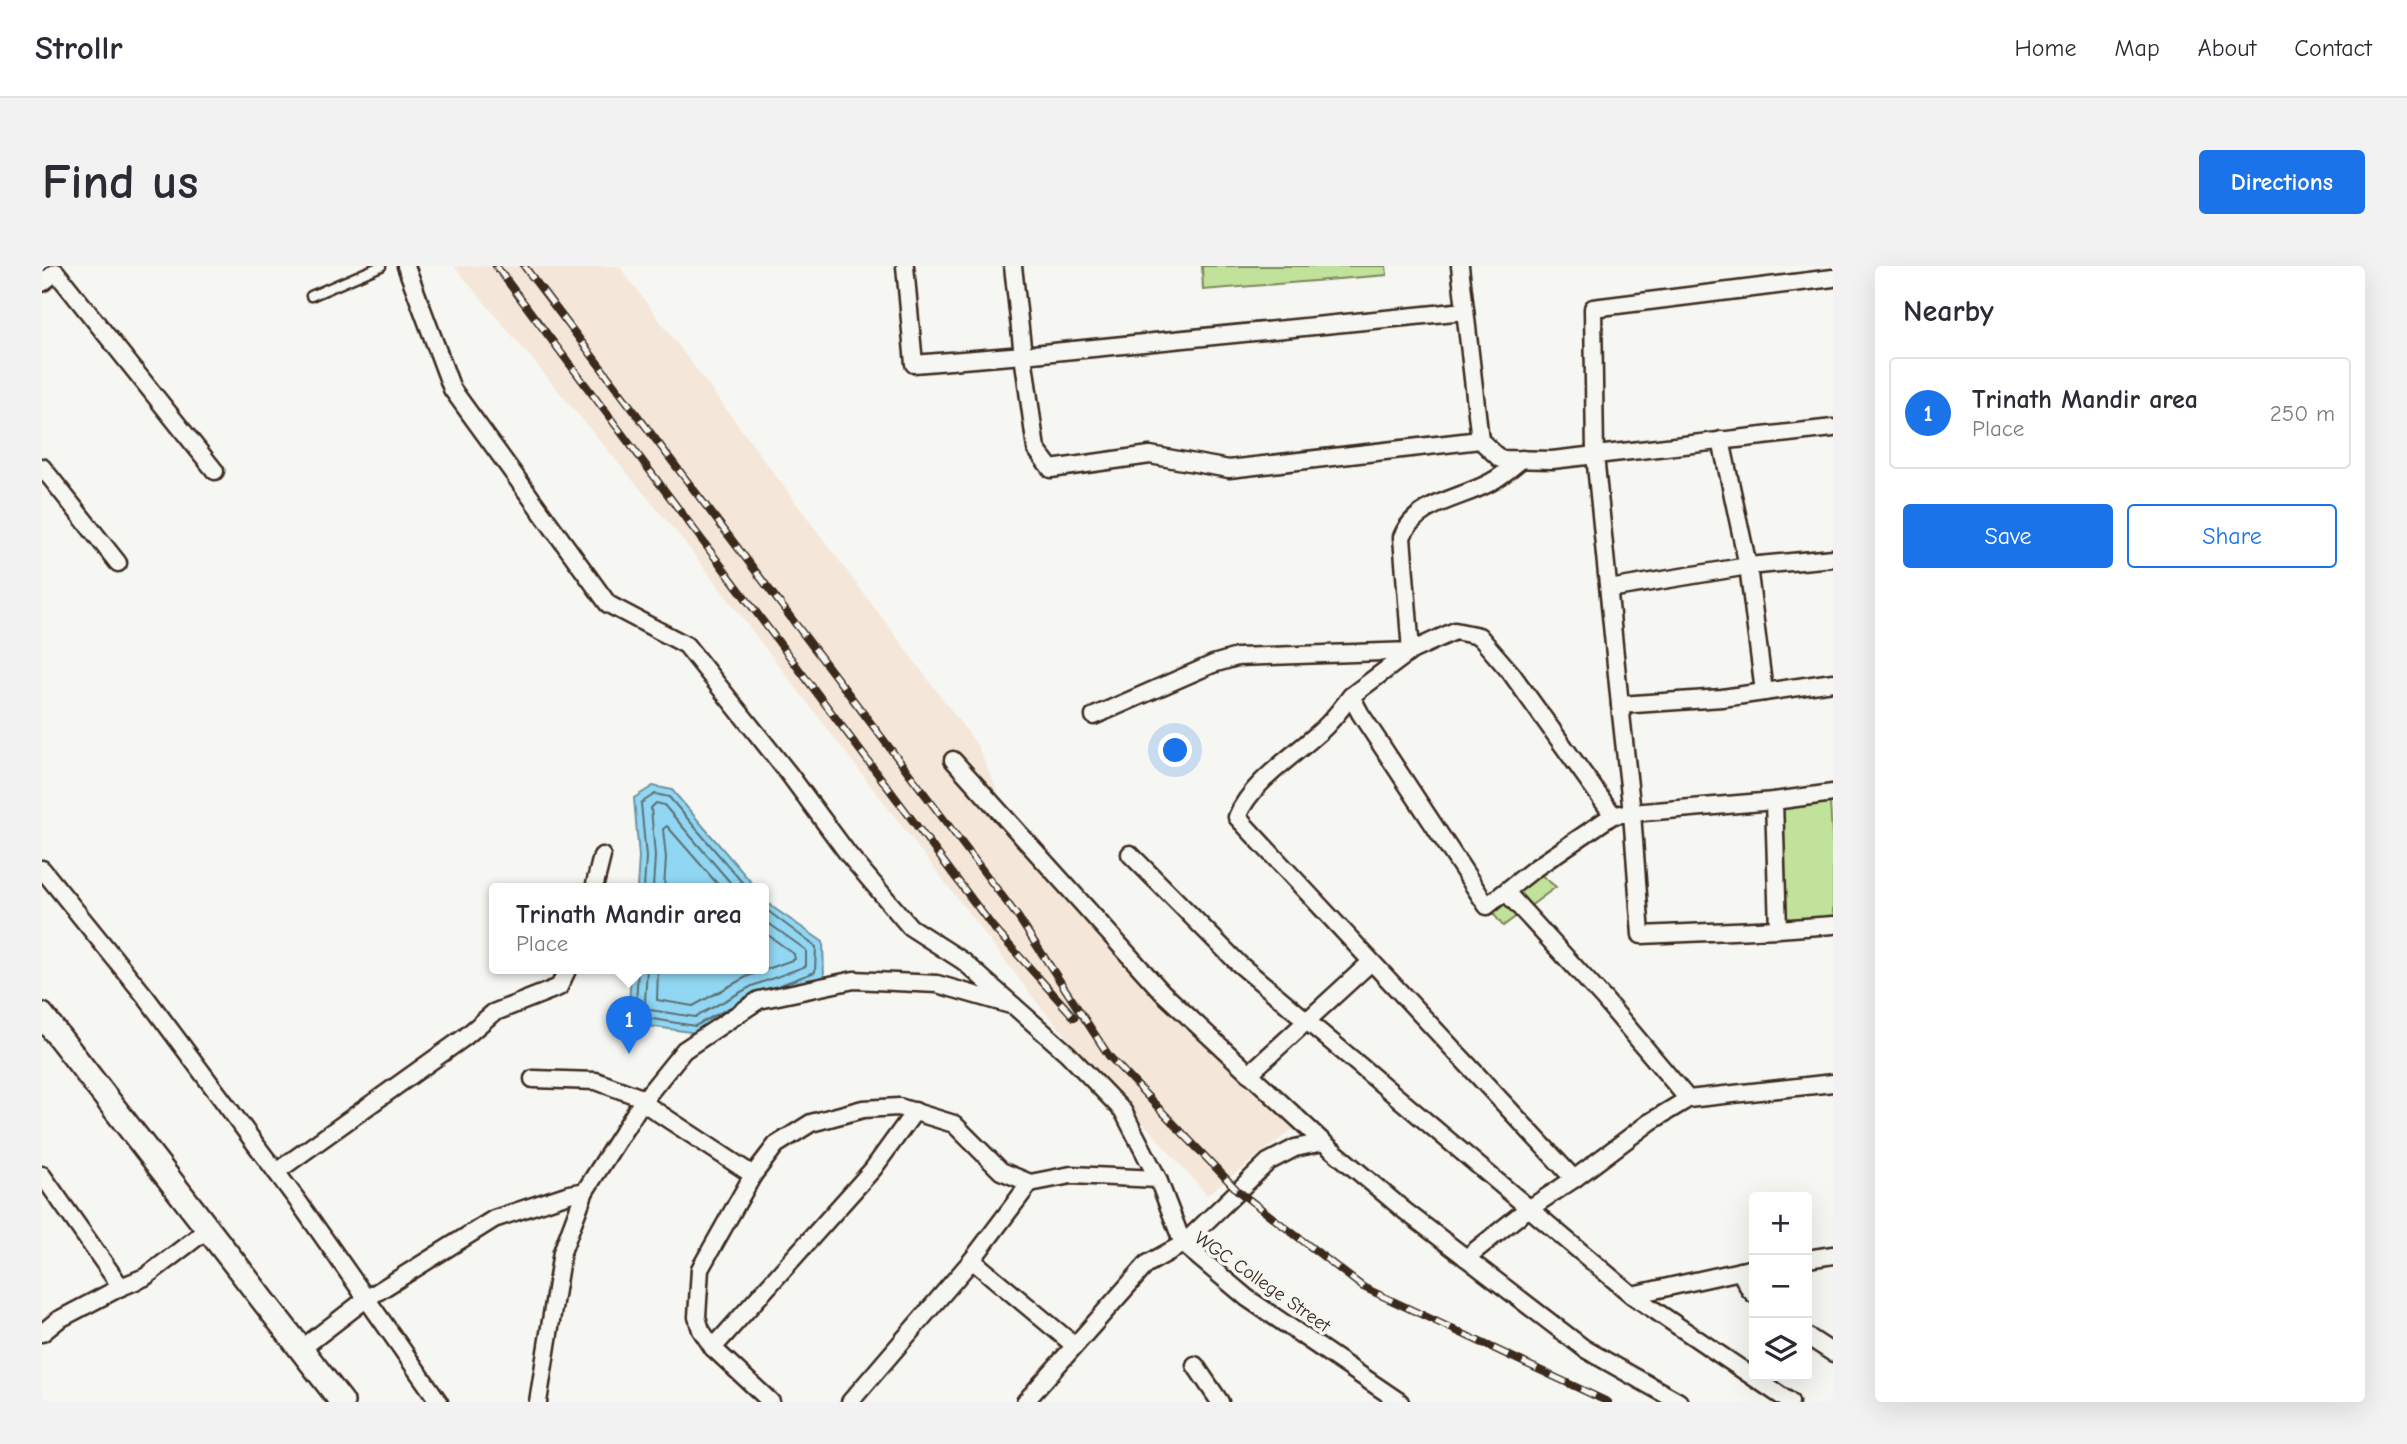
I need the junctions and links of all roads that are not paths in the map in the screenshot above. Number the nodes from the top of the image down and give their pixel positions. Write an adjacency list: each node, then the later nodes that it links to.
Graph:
1 (381, 266): 8 (lane)
2 (406, 266): 42 (street)
3 (905, 266): 10 (street)
4 (1013, 266): 10 (street)
5 (1460, 266): 9 (street)
6 (1833, 278): 14 (street)
7 (42, 283): 17 (street)
8 (311, 296)
9 (1465, 311): 10 (street); 12 (street)
10 (1023, 355): 12 (street)
11 (1833, 428): 13 (street)
12 (1480, 440): 15 (street)
13 (1721, 440): 14 (street); 20 (street)
14 (1595, 455): 15 (street); 21 (street)
15 (1521, 459): 22 (street)
16 (42, 467): 19 (street)
17 (215, 471)
18 (1833, 558): 20 (street)
19 (118, 564)
20 (1748, 566): 21 (street); 24 (street)
21 (1609, 589): 26 (street)
22 (1411, 651): 25 (street); 27 (street); 32 (street)
23 (1833, 682): 24 (street)
24 (1763, 692): 26 (street)
25 (1351, 696): 37 (street); 40 (street)
26 (1620, 705): 31 (street)
27 (1094, 716)
28 (953, 760): 45 (street)
29 (1833, 793): 30 (street)
30 (1774, 801): 31 (street); 39 (street)
31 (1632, 813): 32 (street); 39 (street)
32 (1613, 815): 37 (street)
33 (1130, 854): 44 (street)
34 (602, 856): 36 (street)
35 (42, 869): 52 (street)
36 (595, 883)
37 (1506, 892): 48 (street)
38 (1833, 925): 39 (street)
39 (1778, 929)
40 (1371, 962): 44 (street); 56 (street)
41 (565, 974): 52 (street)
42 (1014, 1006): 49 (street); 55 (street)
43 (42, 1015): 60 (street)
44 (1306, 1021): 45 (street); 59 (street)
45 (1249, 1074): 51 (street)
46 (533, 1079): 49 (street)
47 (1833, 1083): 48 (street)
48 (1688, 1099): 56 (street)
49 (644, 1100): 54 (street); 58 (street)
50 (915, 1111): 54 (street); 57 (street); 73 (street)
51 (1323, 1142): 61 (street); 64 (street)
52 (276, 1172): 69 (street)
53 (42, 1175): 67 (street)
54 (753, 1175): 73 (street)
55 (1158, 1179): 57 (street); 61 (street)
56 (1574, 1179): 59 (street)
57 (1030, 1183): 65 (street)
58 (585, 1191): 69 (street); 79 (street)
59 (1530, 1208): 64 (street); 68 (street)
60 (208, 1229): 67 (street); 74 (street)
61 (1183, 1244): 72 (street, WGC College Street); 84 (street, WGC College Street)
62 (1833, 1255): 63 (street)
63 (1812, 1257)
64 (1466, 1258): 85 (street)
65 (972, 1260): 72 (street); 81 (street)
66 (1747, 1269): 68 (street)
67 (121, 1287): 70 (street)
68 (1632, 1295): 86 (street)
69 (366, 1298): 74 (street); 78 (street)
70 (42, 1333)
71 (1812, 1339): 75 (street)
72 (1074, 1345): 82 (street, WGC College Street)
73 (713, 1348): 80 (street)
74 (300, 1349): 77 (street)
75 (1833, 1353)
76 (1195, 1365): 83 (street)
77 (342, 1402)
78 (439, 1402)
79 (538, 1402)
80 (771, 1402)
81 (850, 1402)
82 (1026, 1402)
83 (1220, 1402)
84 (1400, 1402)
85 (1679, 1402)
86 (1790, 1402)

